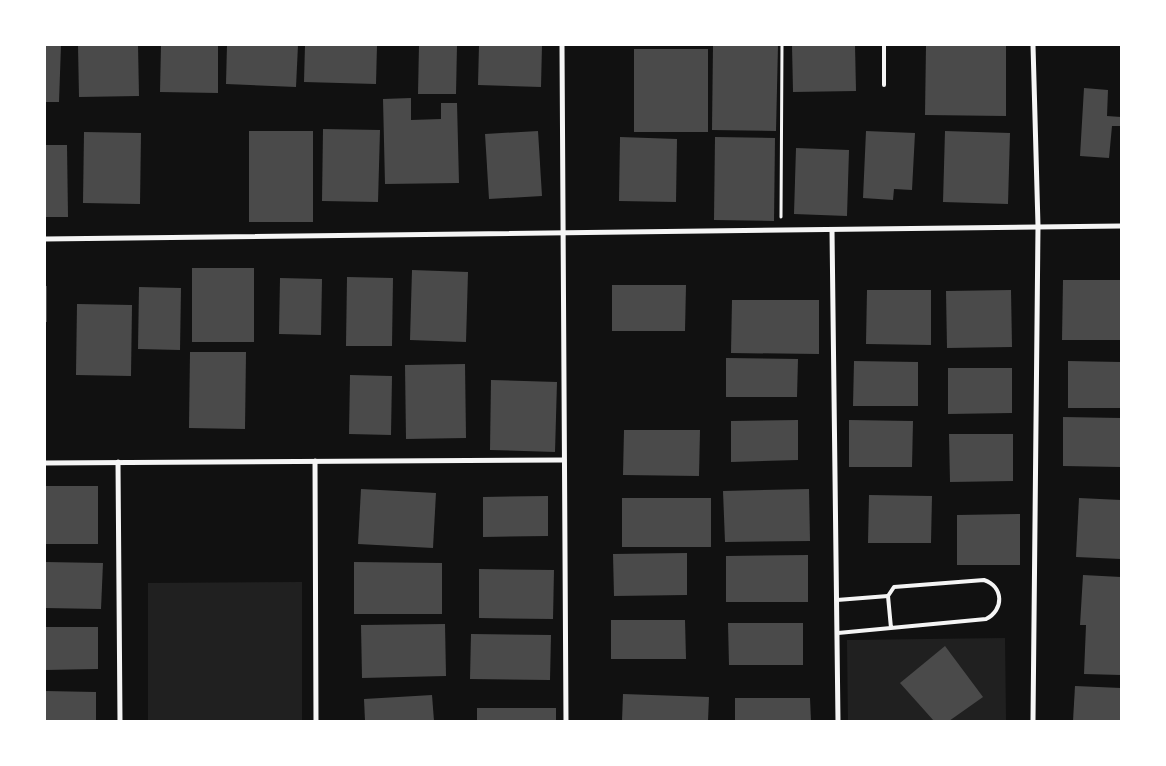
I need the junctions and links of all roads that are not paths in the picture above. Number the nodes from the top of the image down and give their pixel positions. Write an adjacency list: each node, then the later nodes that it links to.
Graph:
1 (562, 45): 8 (street)
2 (884, 45): 4 (lane)
3 (1033, 45): 5 (street)
4 (884, 85)
5 (1038, 226): 6 (street); 7 (street); 22 (street)
6 (1121, 226)
7 (832, 230): 8 (street); 15 (street)
8 (562, 232): 9 (street); 10 (street)
9 (45, 238)
10 (564, 460): 11 (street); 20 (street)
11 (315, 461): 12 (street); 19 (street)
12 (118, 462): 13 (street); 18 (street)
13 (45, 463)
14 (888, 596): 15 (lane); 16 (lane); 16 (lane)
15 (837, 600): 17 (street)
16 (891, 628): 17 (lane)
17 (838, 632): 21 (street)
18 (120, 721)
19 (316, 721)
20 (566, 721)
21 (838, 721)
22 (1033, 721)

